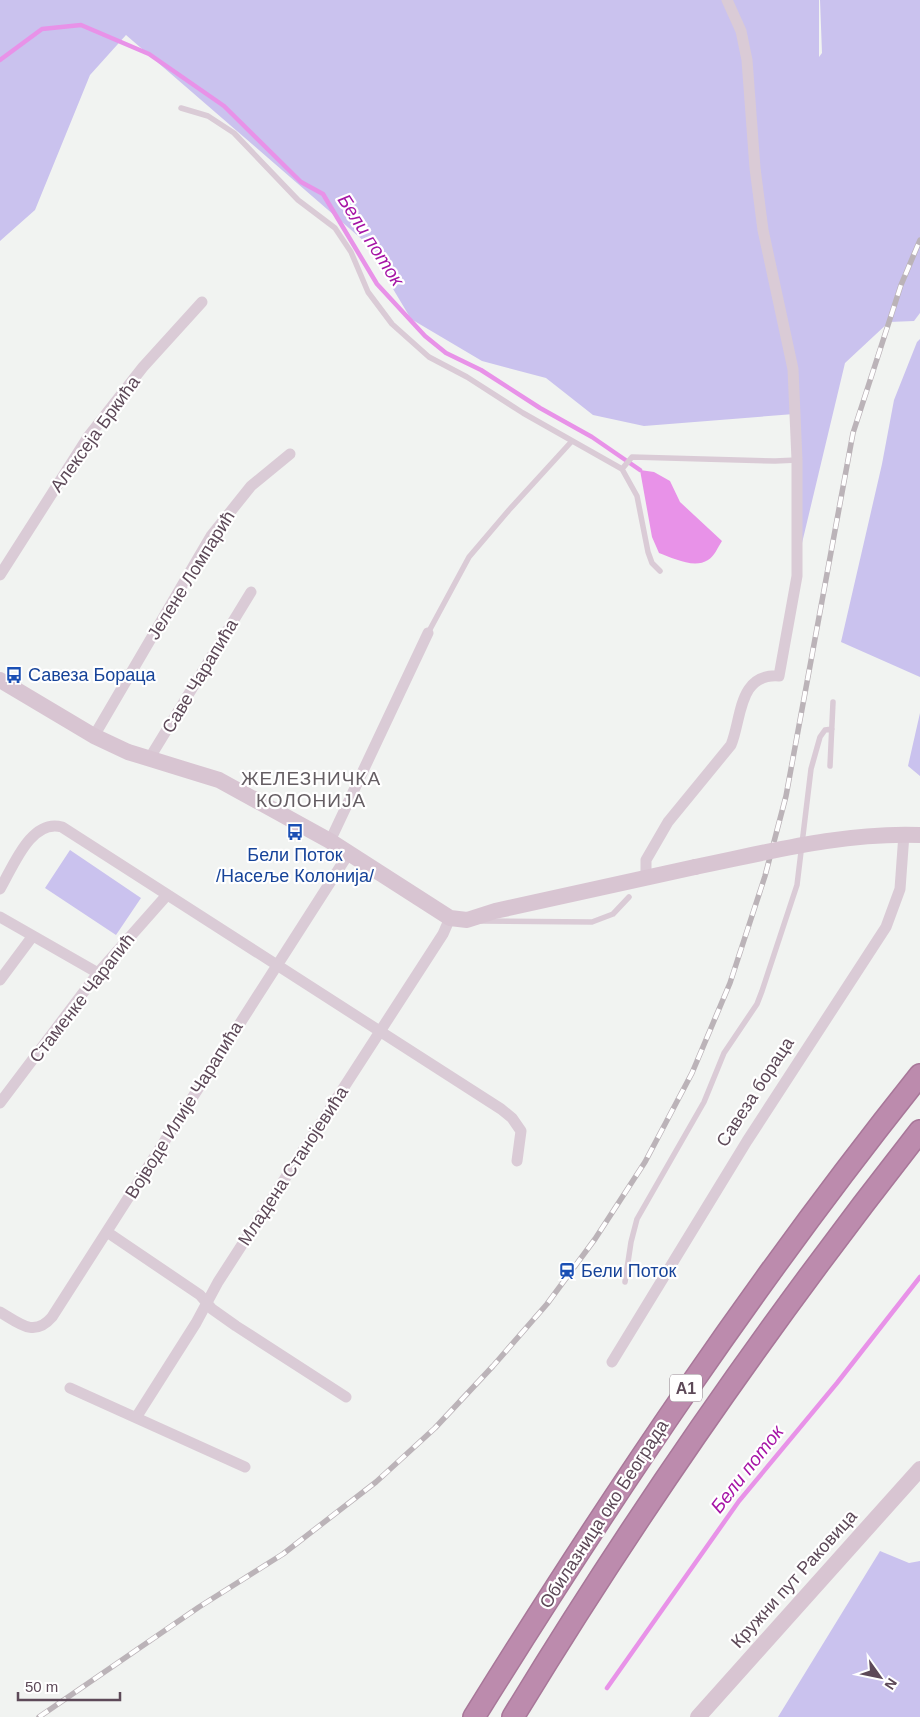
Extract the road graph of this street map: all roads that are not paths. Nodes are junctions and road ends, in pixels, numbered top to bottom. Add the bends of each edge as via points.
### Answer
1 (727, 0) edge
2 (181, 108) dead end
3 (202, 302) dead end
4 (572, 441) junction
5 (290, 454) dead end
6 (797, 460) junction
7 (623, 468) junction
8 (660, 571) dead end
9 (0, 575) edge
10 (251, 592) dead end
11 (428, 633) joint
12 (0, 680) edge
13 (833, 702) dead end
14 (832, 729) junction
15 (94, 736) junction
16 (149, 759) junction
17 (830, 766) dead end
18 (912, 835) edge
19 (330, 841) junction
20 (349, 853) junction
21 (646, 877) junction
22 (0, 889) edge
23 (167, 894) junction
24 (629, 896) dead end
25 (0, 917) edge
26 (450, 918) junction
27 (472, 919) junction
28 (32, 937) junction
29 (276, 966) junction
30 (98, 973) junction
31 (0, 980) edge
32 (380, 1032) junction
33 (920, 1075) edge
34 (0, 1103) edge
35 (920, 1131) edge
36 (517, 1161) dead end
37 (106, 1232) junction
38 (625, 1282) dead end
39 (207, 1302) junction
40 (0, 1312) edge
41 (612, 1362) dead end
42 (70, 1388) dead end
43 (346, 1397) dead end
44 (137, 1416) junction
45 (245, 1467) dead end
46 (920, 1468) edge
47 (474, 1717) edge
48 (513, 1717) edge
49 (698, 1717) edge

1 - 6 street via 742,31 747,60 763,230 793,369
2 - 4 lane via 208,116 234,133 298,200 335,228 351,252 368,292 392,324 429,357
3 - 9 street, Алексеја Бркића via 104,417
4 - 7 lane
4 - 11 lane via 469,557
5 - 15 street, Јелене Ломпарић via 251,486 211,536
6 - 7 lane via 632,457
6 - 21 street via 797,576 780,676 765,676 751,686 741,705 731,745 668,822 646,860
7 - 8 lane via 637,496 648,552
10 - 16 street, Саве Чарапића
11 - 19 street
12 - 15 street
13 - 14 lane
14 - 17 lane
14 - 38 lane via 825,730 820,737 811,769 797,885 762,991 757,1004 724,1053 704,1102 638,1219
15 - 16 street
16 - 19 street via 219,780
18 - 21 street, Савеза бораца, bridge via 830,840
18 - 41 street, Савеза бораца via 891,916 747,1141
19 - 20 street
20 - 26 street
20 - 29 street, Војводе Илије Чарапића
21 - 27 street, Савеза бораца
22 - 23 street via 31,836 40,829 57,826
23 - 29 street
23 - 30 street, Стаменке Чарапић
24 - 27 lane, Савеза бораца via 613,914 592,922 485,922
25 - 28 street
26 - 27 street, Савеза бораца
26 - 32 street, Младена Станојевића
28 - 30 street
28 - 31 street
29 - 32 street
29 - 37 street, Војводе Илије Чарапића
30 - 34 street, Стаменке Чарапић
32 - 36 street via 512,1118 521,1131
32 - 39 street, Младена Станојевића
33 - 47 highway, Обилазница око Београда / A1 via 795,1238 686,1390
35 - 48 highway, Обилазница око Београда / A1 via 813,1270 706,1420 618,1549
37 - 39 street
37 - 40 street, Војводе Илије Чарапића via 61,1305 44,1325 29,1328
39 - 43 street via 236,1326
39 - 44 street, Младена Станојевића
42 - 44 street
44 - 45 street
46 - 49 street, Кружни пут Раковица

